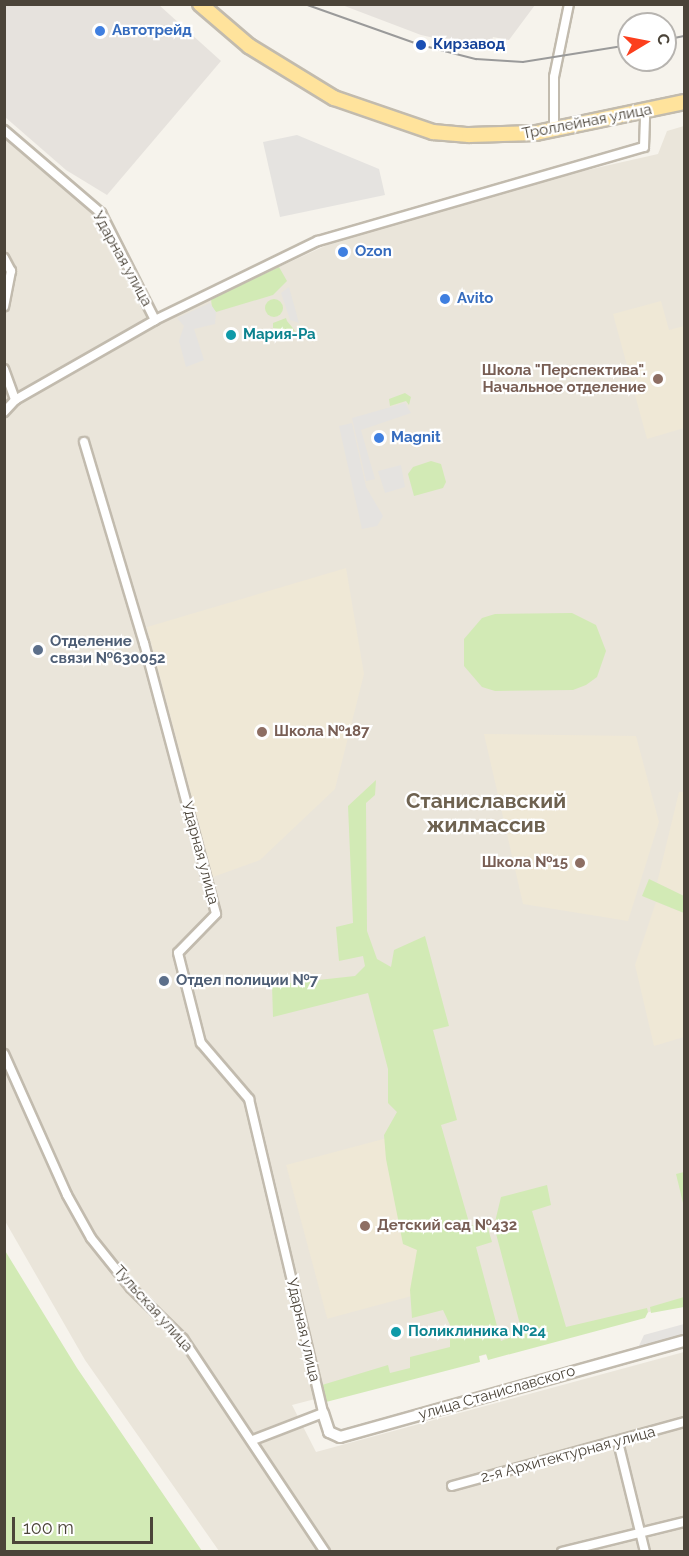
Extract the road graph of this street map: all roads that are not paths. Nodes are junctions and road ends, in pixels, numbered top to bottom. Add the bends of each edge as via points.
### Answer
1 (200, 4) edge
2 (569, 4) edge
3 (684, 102) edge
4 (645, 112) junction
5 (4, 130) edge
6 (554, 130) junction
7 (4, 258) edge
8 (4, 306) edge
9 (155, 320) junction
10 (4, 369) edge
11 (15, 400) junction
12 (4, 412) edge
13 (84, 442) dead end
14 (4, 1054) edge
15 (684, 1341) edge
16 (323, 1413) junction
17 (684, 1422) edge
18 (253, 1440) junction
19 (618, 1442) junction
20 (452, 1486) dead end
21 (684, 1522) edge
22 (640, 1533) junction
23 (325, 1551) edge
24 (562, 1551) edge
25 (645, 1551) edge

1 - 6 main road, Троллейная улица via 287,72 378,116 433,132 469,135
2 - 6 street via 554,77
3 - 4 main road, Троллейная улица
4 - 6 main road, Троллейная улица
4 - 9 street via 644,147 318,241
5 - 9 street, Ударная улица via 101,213
7 - 8 street via 11,271
9 - 11 street
10 - 11 street
11 - 12 street
13 - 16 street, Ударная улица via 144,643 216,914 178,953 201,1042 249,1099
14 - 18 street, Тульская улица via 67,1195 91,1238 131,1288 183,1339
15 - 16 street, улица Станиславского via 340,1437 329,1432
16 - 18 street
17 - 19 street, 2-я Архитектурная улица
18 - 23 street, Тульская улица
19 - 20 street, 2-я Архитектурная улица
19 - 22 street
21 - 22 street
22 - 24 street
22 - 25 street

